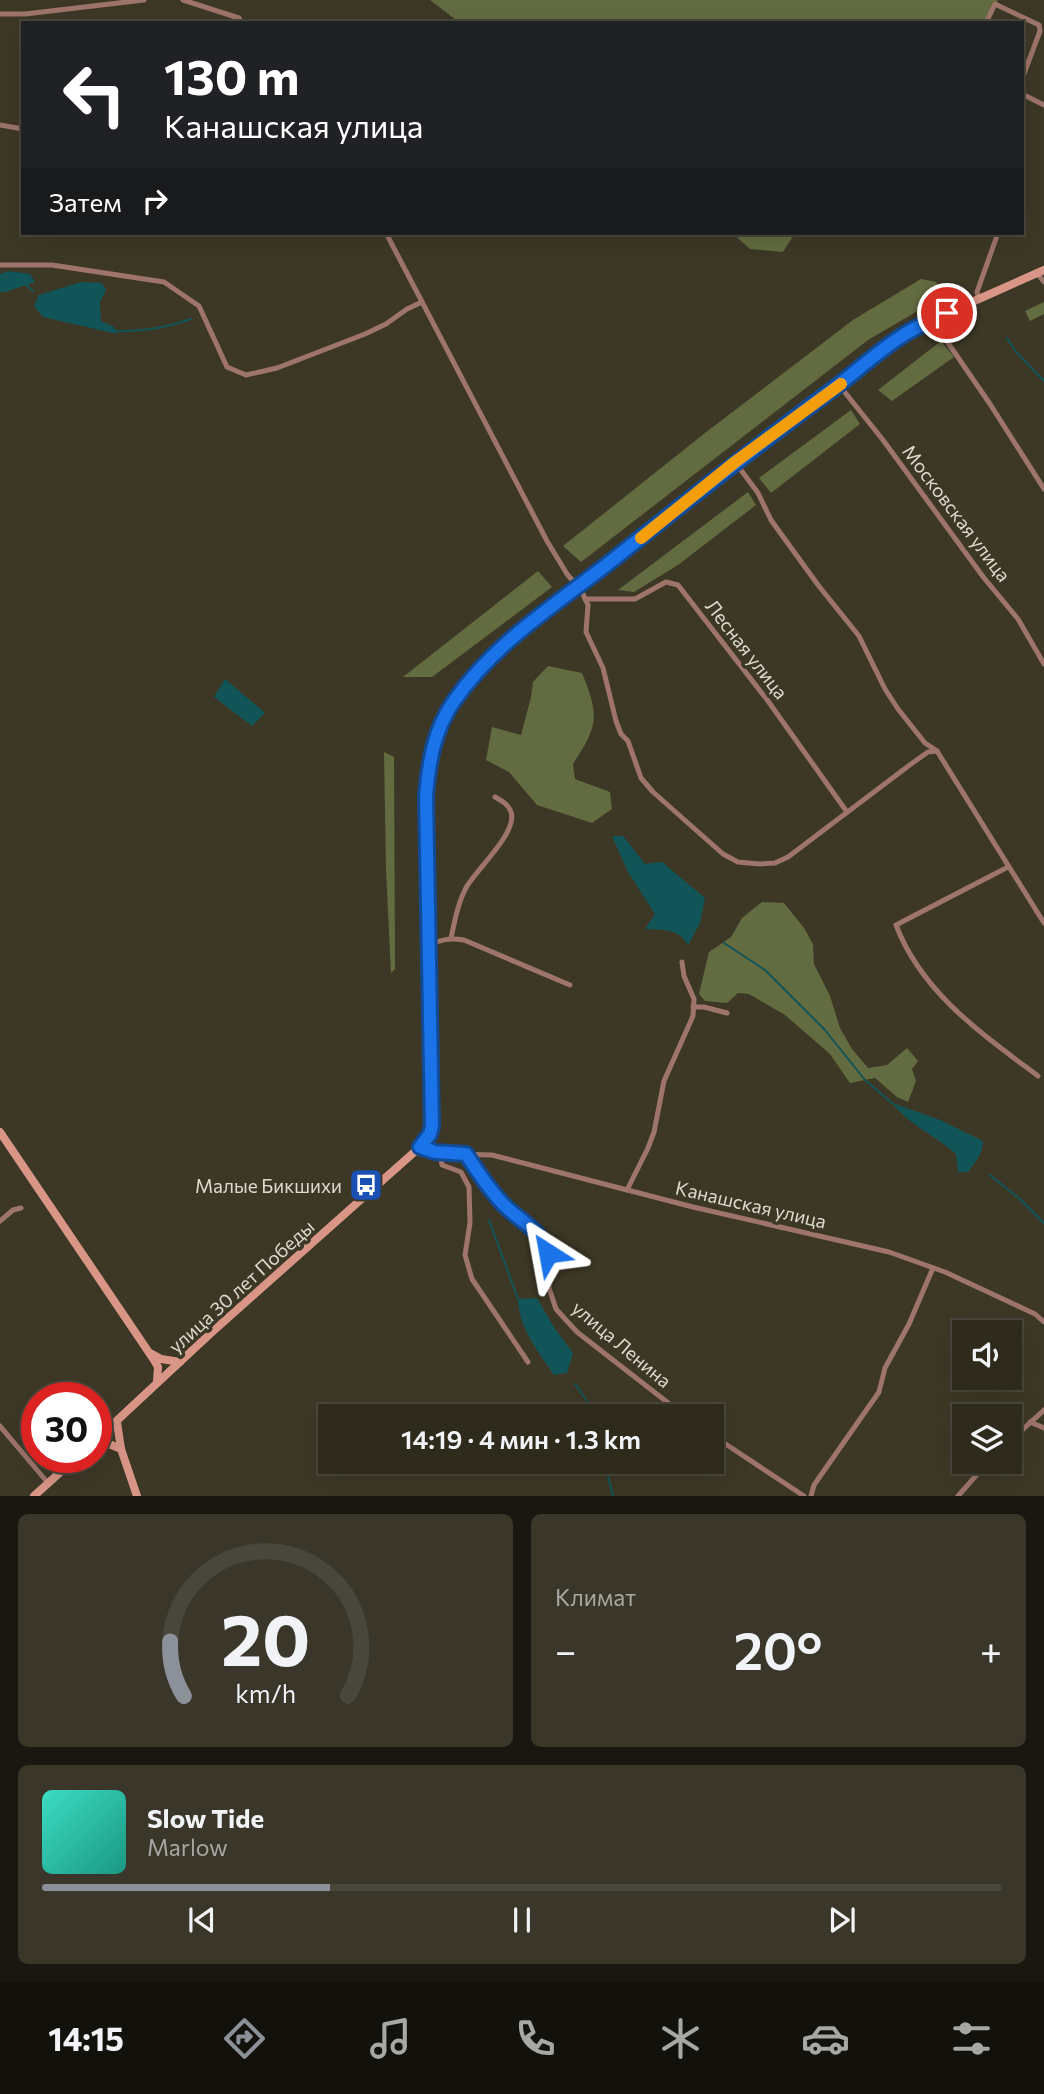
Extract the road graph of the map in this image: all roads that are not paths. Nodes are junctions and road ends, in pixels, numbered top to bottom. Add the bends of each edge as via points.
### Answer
1 (144, 0) edge
2 (183, 0) edge
3 (0, 14) edge
4 (241, 21) edge
5 (987, 21) edge
6 (1024, 74) edge
7 (1024, 95) edge
8 (1044, 105) edge
9 (0, 125) edge
10 (21, 129) edge
11 (387, 235) edge
12 (997, 235) edge
13 (0, 265) edge
14 (1041, 272) edge
15 (1044, 282) edge
16 (979, 299) junction
17 (422, 302) junction
18 (933, 320) junction
19 (839, 385) junction
20 (735, 462) junction
21 (1044, 489) edge
22 (578, 587) junction
23 (585, 599) junction
24 (1044, 664) edge
25 (937, 751) junction
26 (495, 797) dead end
27 (847, 812) junction
28 (1008, 867) junction
29 (1044, 923) edge
30 (451, 938) junction
31 (429, 946) junction
32 (682, 962) dead end
33 (570, 985) dead end
34 (693, 1007) junction
35 (727, 1013) dead end
36 (1038, 1076) dead end
37 (0, 1132) edge
38 (420, 1147) junction
39 (440, 1152) junction
40 (466, 1154) junction
41 (627, 1190) junction
42 (21, 1208) dead end
43 (0, 1221) edge
44 (933, 1268) junction
45 (1044, 1322) edge
46 (149, 1352) junction
47 (180, 1362) junction
48 (528, 1362) dead end
49 (155, 1384) junction
50 (670, 1404) edge
51 (1044, 1409) edge
52 (117, 1422) junction
53 (1030, 1422) junction
54 (0, 1426) edge
55 (112, 1427) edge
56 (1044, 1428) edge
57 (1022, 1430) edge
58 (724, 1443) edge
59 (112, 1445) edge
60 (121, 1449) junction
61 (59, 1473) edge
62 (977, 1474) edge
63 (48, 1483) junction
64 (34, 1496) edge
65 (137, 1496) edge
66 (804, 1496) edge
67 (811, 1496) edge
68 (958, 1496) edge

1 - 3 street
2 - 4 street
5 - 6 street via 995,5 1039,25
7 - 8 street
9 - 10 street
11 - 17 street
12 - 16 street via 977,292
13 - 17 street via 52,265 164,282 199,306 227,367 246,375 365,334
14 - 15 street
14 - 16 street
16 - 18 street
17 - 22 street via 547,541
18 - 19 street via 906,334
18 - 21 street
19 - 20 street
19 - 24 street, Московская улица via 1017,620
20 - 22 street
20 - 25 street via 771,520 859,636 898,709
22 - 23 street
22 - 31 street via 506,642 474,674 437,730 426,796
23 - 27 street, Лесная улица via 635,598 666,582 678,585
23 - 27 street via 586,632 641,778 723,854 738,862 775,863
25 - 27 street via 919,758
25 - 28 street
26 - 30 street via 506,804 512,821 465,890
28 - 29 street
28 - 36 street via 896,925 928,982 970,1026
30 - 31 street
30 - 33 street
31 - 38 street via 432,1126
32 - 34 street
34 - 35 street
34 - 41 street via 664,1082 654,1132
37 - 46 street
38 - 39 street, Канашская улица
38 - 47 street, улица 30 лет Победы
39 - 40 street, Канашская улица
39 - 48 street via 442,1165 461,1172 469,1187 465,1255 472,1279
40 - 41 street, Канашская улица via 492,1155
40 - 50 street, улица Ленина via 482,1180 545,1244 548,1288 556,1309 577,1332
41 - 44 street, Канашская улица via 889,1252
42 - 43 street
44 - 45 street, Канашская улица
44 - 67 street via 879,1392 814,1485
46 - 47 street via 161,1360
46 - 49 street via 158,1367
47 - 49 street, улица 30 лет Победы
49 - 52 street, улица 30 лет Победы
51 - 53 street
52 - 55 street, улица 30 лет Победы
52 - 60 street
53 - 56 street
53 - 57 street
54 - 63 street
58 - 66 street
59 - 60 street
60 - 65 street
61 - 63 street
62 - 68 street
63 - 64 street

